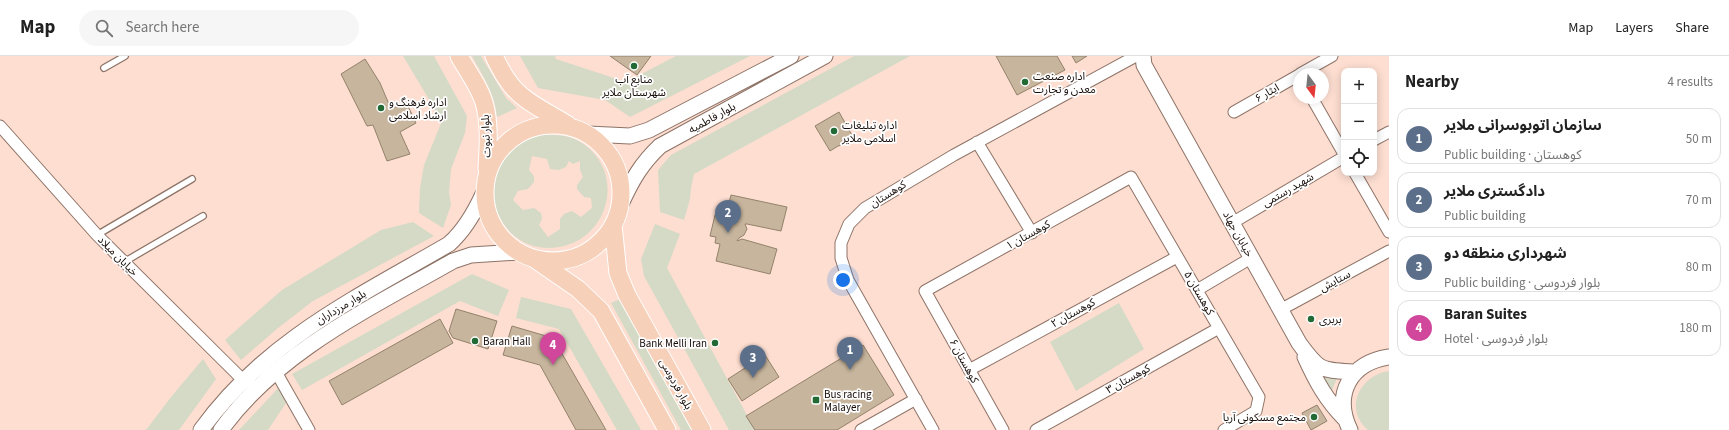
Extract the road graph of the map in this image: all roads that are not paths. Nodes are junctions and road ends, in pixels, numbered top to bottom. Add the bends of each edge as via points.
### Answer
1 (125, 56) edge
2 (459, 56) edge
3 (494, 56) edge
4 (791, 56) edge
5 (825, 56) edge
6 (1332, 56) edge
7 (1138, 58) edge
8 (104, 68) dead end
9 (1311, 68) edge
10 (1293, 78) edge
11 (1315, 104) edge
12 (1234, 112) dead end
13 (0, 126) edge
14 (572, 127) junction
15 (1389, 132) edge
16 (588, 134) junction
17 (1377, 138) edge
18 (977, 142) junction
19 (1341, 149) edge
20 (1341, 159) edge
21 (487, 175) junction
22 (1357, 176) edge
23 (1131, 177) joint
24 (192, 179) dead end
25 (484, 192) junction
26 (621, 204) junction
27 (203, 216) dead end
28 (1232, 223) junction
29 (614, 225) junction
30 (1389, 232) edge
31 (1032, 233) junction
32 (96, 235) junction
33 (1389, 251) edge
34 (518, 252) junction
35 (1177, 257) junction
36 (1251, 258) junction
37 (534, 259) junction
38 (124, 262) junction
39 (1197, 290) junction
40 (925, 291) joint
41 (1280, 310) junction
42 (1219, 328) junction
43 (1299, 343) junction
44 (1389, 349) edge
45 (1389, 357) edge
46 (1360, 368) junction
47 (969, 370) junction
48 (276, 372) junction
49 (243, 380) junction
50 (916, 399) junction
51 (1348, 424) edge
52 (201, 430) edge
53 (221, 430) edge
54 (308, 430) edge
55 (667, 430) edge
56 (702, 430) edge
57 (861, 430) edge
58 (933, 430) edge
59 (1003, 430) edge
60 (1036, 430) edge
61 (1224, 430) edge

1 - 8 lane
2 - 21 main road, بلوار نبوت via 485,106 488,137
3 - 14 main road via 516,90 527,100
4 - 16 main road, بلوار فاطمیه via 649,130 630,136
5 - 26 main road, بلوار فاطمیه via 660,146 636,173
6 - 9 street, ایثار ۶
7 - 18 street, کوهستان
7 - 28 main road, خیابان جهاد
10 - 12 street, ایثار ۶
11 - 19 street
13 - 32 street, خیابان میلاد
14 - 16 main road
14 - 21 main road via 556,124 541,126 520,134 501,148
15 - 17 street
16 - 26 main road via 601,144 614,162 622,188
18 - 31 street
18 - 50 street, کوهستان via 864,208 849,224 841,243 841,258 848,280
20 - 28 street, شهید رستمی
21 - 25 main road
22 - 30 street
23 - 31 street, کوهستان ۱
23 - 35 street, کوهستان ۵
24 - 32 lane
25 - 34 main road via 486,210 493,227 504,241
25 - 49 main road, بلوار مرزداران via 461,233 449,244 303,331
26 - 29 main road
27 - 38 lane
28 - 36 main road, خیابان جهاد
29 - 37 main road via 588,252 571,259
29 - 56 main road, بلوار فردوسی via 618,272 627,295
31 - 40 street, کوهستان ۱
32 - 38 street, خیابان میلاد
33 - 41 street, ستایش
34 - 37 main road
34 - 48 main road, بلوار مرزداران via 471,255 452,261 333,330
35 - 39 street, کوهستان ۵
35 - 47 street, کوهستان ۲
36 - 39 street
36 - 41 main road, خیابان جهاد
37 - 55 main road via 578,289 601,311
38 - 49 street, خیابان میلاد
39 - 42 street, کوهستان ۵
40 - 47 street, کوهستان ۶
41 - 43 main road, خیابان جهاد
42 - 60 street, کوهستان ۳
42 - 61 street, کوهستان ۵ via 1259,397 1256,411
43 - 46 main road, خیابان جهاد via 1313,364 1326,370
43 - 51 main road via 1317,384
44 - 46 main road
45 - 46 main road via 1377,359
46 - 51 main road via 1348,382 1344,394 1343,406
47 - 59 street, کوهستان ۶
48 - 53 main road, بلوار مرزداران via 254,391
48 - 54 street
49 - 52 main road, بلوار مرزداران via 214,411
50 - 57 street
50 - 58 street, کوهستان

